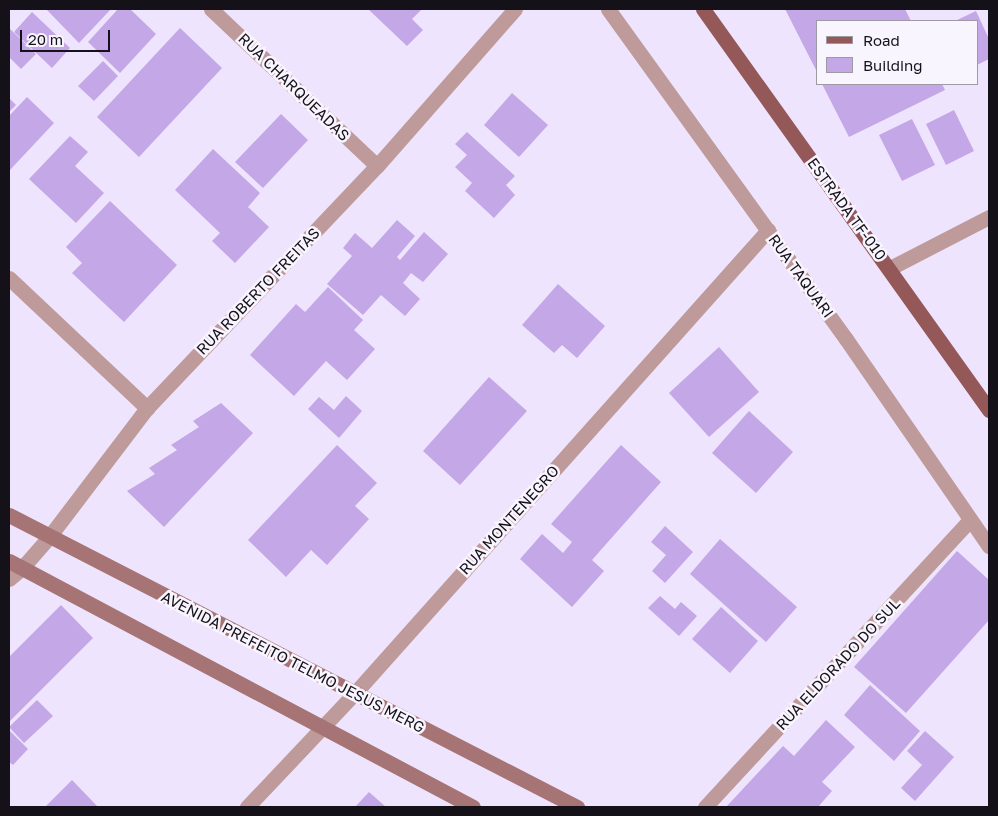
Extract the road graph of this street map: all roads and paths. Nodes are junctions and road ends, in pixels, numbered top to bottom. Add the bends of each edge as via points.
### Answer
1 (212, 9) edge
2 (515, 9) edge
3 (608, 9) edge
4 (703, 9) edge
5 (377, 166) junction
6 (989, 217) edge
7 (768, 230) junction
8 (890, 268) junction
9 (9, 278) edge
10 (147, 408) junction
11 (989, 410) edge
12 (9, 515) edge
13 (970, 520) junction
14 (49, 537) junction
15 (989, 546) edge
16 (9, 561) edge
17 (22, 568) junction
18 (9, 579) edge
19 (354, 694) junction
20 (321, 728) junction
21 (247, 807) edge
22 (473, 807) edge
23 (577, 807) edge
24 (705, 807) edge

1 - 5 street, RUA CHARQUEADAS
2 - 5 street, RUA ROBERTO FREITAS
3 - 7 street, RUA TAQUARI
4 - 8 main road, ESTRADA TF-010
5 - 10 street, RUA ROBERTO FREITAS
6 - 8 street
7 - 13 street, RUA TAQUARI
7 - 19 street, RUA MONTENEGRO
8 - 11 main road, ESTRADA TF-010
9 - 10 street
10 - 14 street, RUA ROBERTO FREITAS
12 - 14 main road, AVENIDA PREFEITO TELMO JESUS MERG
13 - 15 street, RUA TAQUARI
13 - 24 street, RUA ELDORADO DO SUL
14 - 17 street, RUA ROBERTO FREITAS
14 - 19 main road, AVENIDA PREFEITO TELMO JESUS MERG
16 - 17 main road
17 - 18 street, RUA ROBERTO FREITAS
17 - 20 main road
19 - 20 street, RUA MONTENEGRO
19 - 23 main road, AVENIDA PREFEITO TELMO JESUS MERG
20 - 21 street, RUA MONTENEGRO
20 - 22 main road

